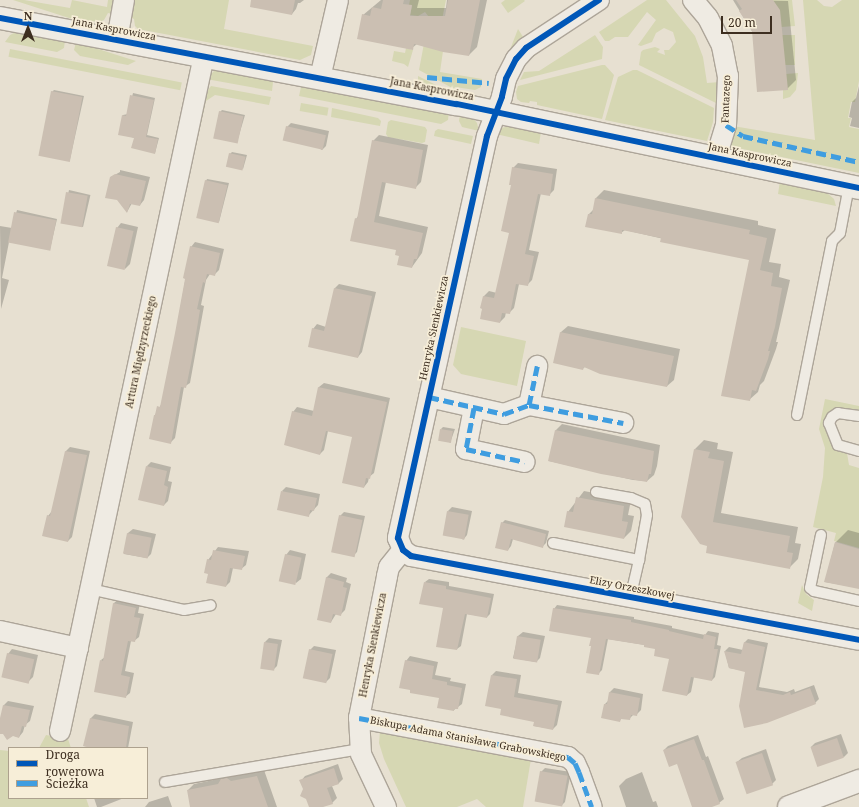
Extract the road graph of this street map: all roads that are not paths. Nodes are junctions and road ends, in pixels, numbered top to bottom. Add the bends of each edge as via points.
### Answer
1 (124, 0) edge
2 (338, 0) edge
3 (599, 0) edge
4 (693, 0) edge
5 (0, 20) edge
6 (117, 40) junction
7 (204, 56) junction
8 (320, 78) junction
9 (496, 112) junction
10 (716, 158) junction
11 (854, 187) edge
12 (537, 366) dead end
13 (429, 398) junction
14 (529, 405) junction
15 (474, 408) junction
16 (796, 415) dead end
17 (859, 416) edge
18 (623, 423) dead end
19 (859, 451) edge
20 (525, 462) dead end
21 (596, 492) dead end
22 (820, 535) dead end
23 (553, 543) dead end
24 (404, 550) junction
25 (639, 560) junction
26 (90, 589) junction
27 (630, 598) junction
28 (859, 601) edge
29 (211, 605) dead end
30 (0, 631) edge
31 (859, 640) edge
32 (78, 648) junction
33 (359, 718) junction
34 (60, 732) dead end
35 (361, 749) junction
36 (859, 781) edge
37 (165, 782) dead end
38 (386, 807) edge
39 (592, 807) edge
40 (789, 807) edge

1 - 6 street
2 - 8 street
3 - 9 street, Henryka Sienkiewicza via 526,48 516,59 506,79
4 - 10 street, Fantazego via 708,18 722,46 728,76 726,125
5 - 6 street, Jana Kasprowicza
6 - 7 street, Jana Kasprowicza
7 - 8 street, Jana Kasprowicza
7 - 26 street, Artura Międzyrzeckiego
8 - 9 street, Jana Kasprowicza
9 - 10 street, Jana Kasprowicza
9 - 13 street, Henryka Sienkiewicza via 487,136
10 - 11 street, Jana Kasprowicza
11 - 16 lane via 840,233 832,242
12 - 14 street
13 - 15 street
13 - 24 street, Henryka Sienkiewicza via 398,538
14 - 15 street via 504,414
14 - 18 street
15 - 20 street via 466,449
17 - 19 lane via 838,413 829,423 838,445
21 - 25 lane via 635,499 645,504 647,515
22 - 28 lane via 810,589
23 - 25 lane
24 - 27 street, Elizy Orzeszkowej via 412,556
24 - 33 street, Henryka Sienkiewicza via 389,567
25 - 27 lane
26 - 29 lane via 184,610
26 - 32 street, Artura Międzyrzeckiego
27 - 31 street, Elizy Orzeszkowej
30 - 32 street
32 - 34 street, Artura Międzyrzeckiego
33 - 35 street, Henryka Sienkiewicza
33 - 39 street, Biskupa Adama Stanisława Grabowskiego via 568,757 575,762 580,772
35 - 37 lane
35 - 38 street, Henryka Sienkiewicza via 366,766
36 - 40 street

